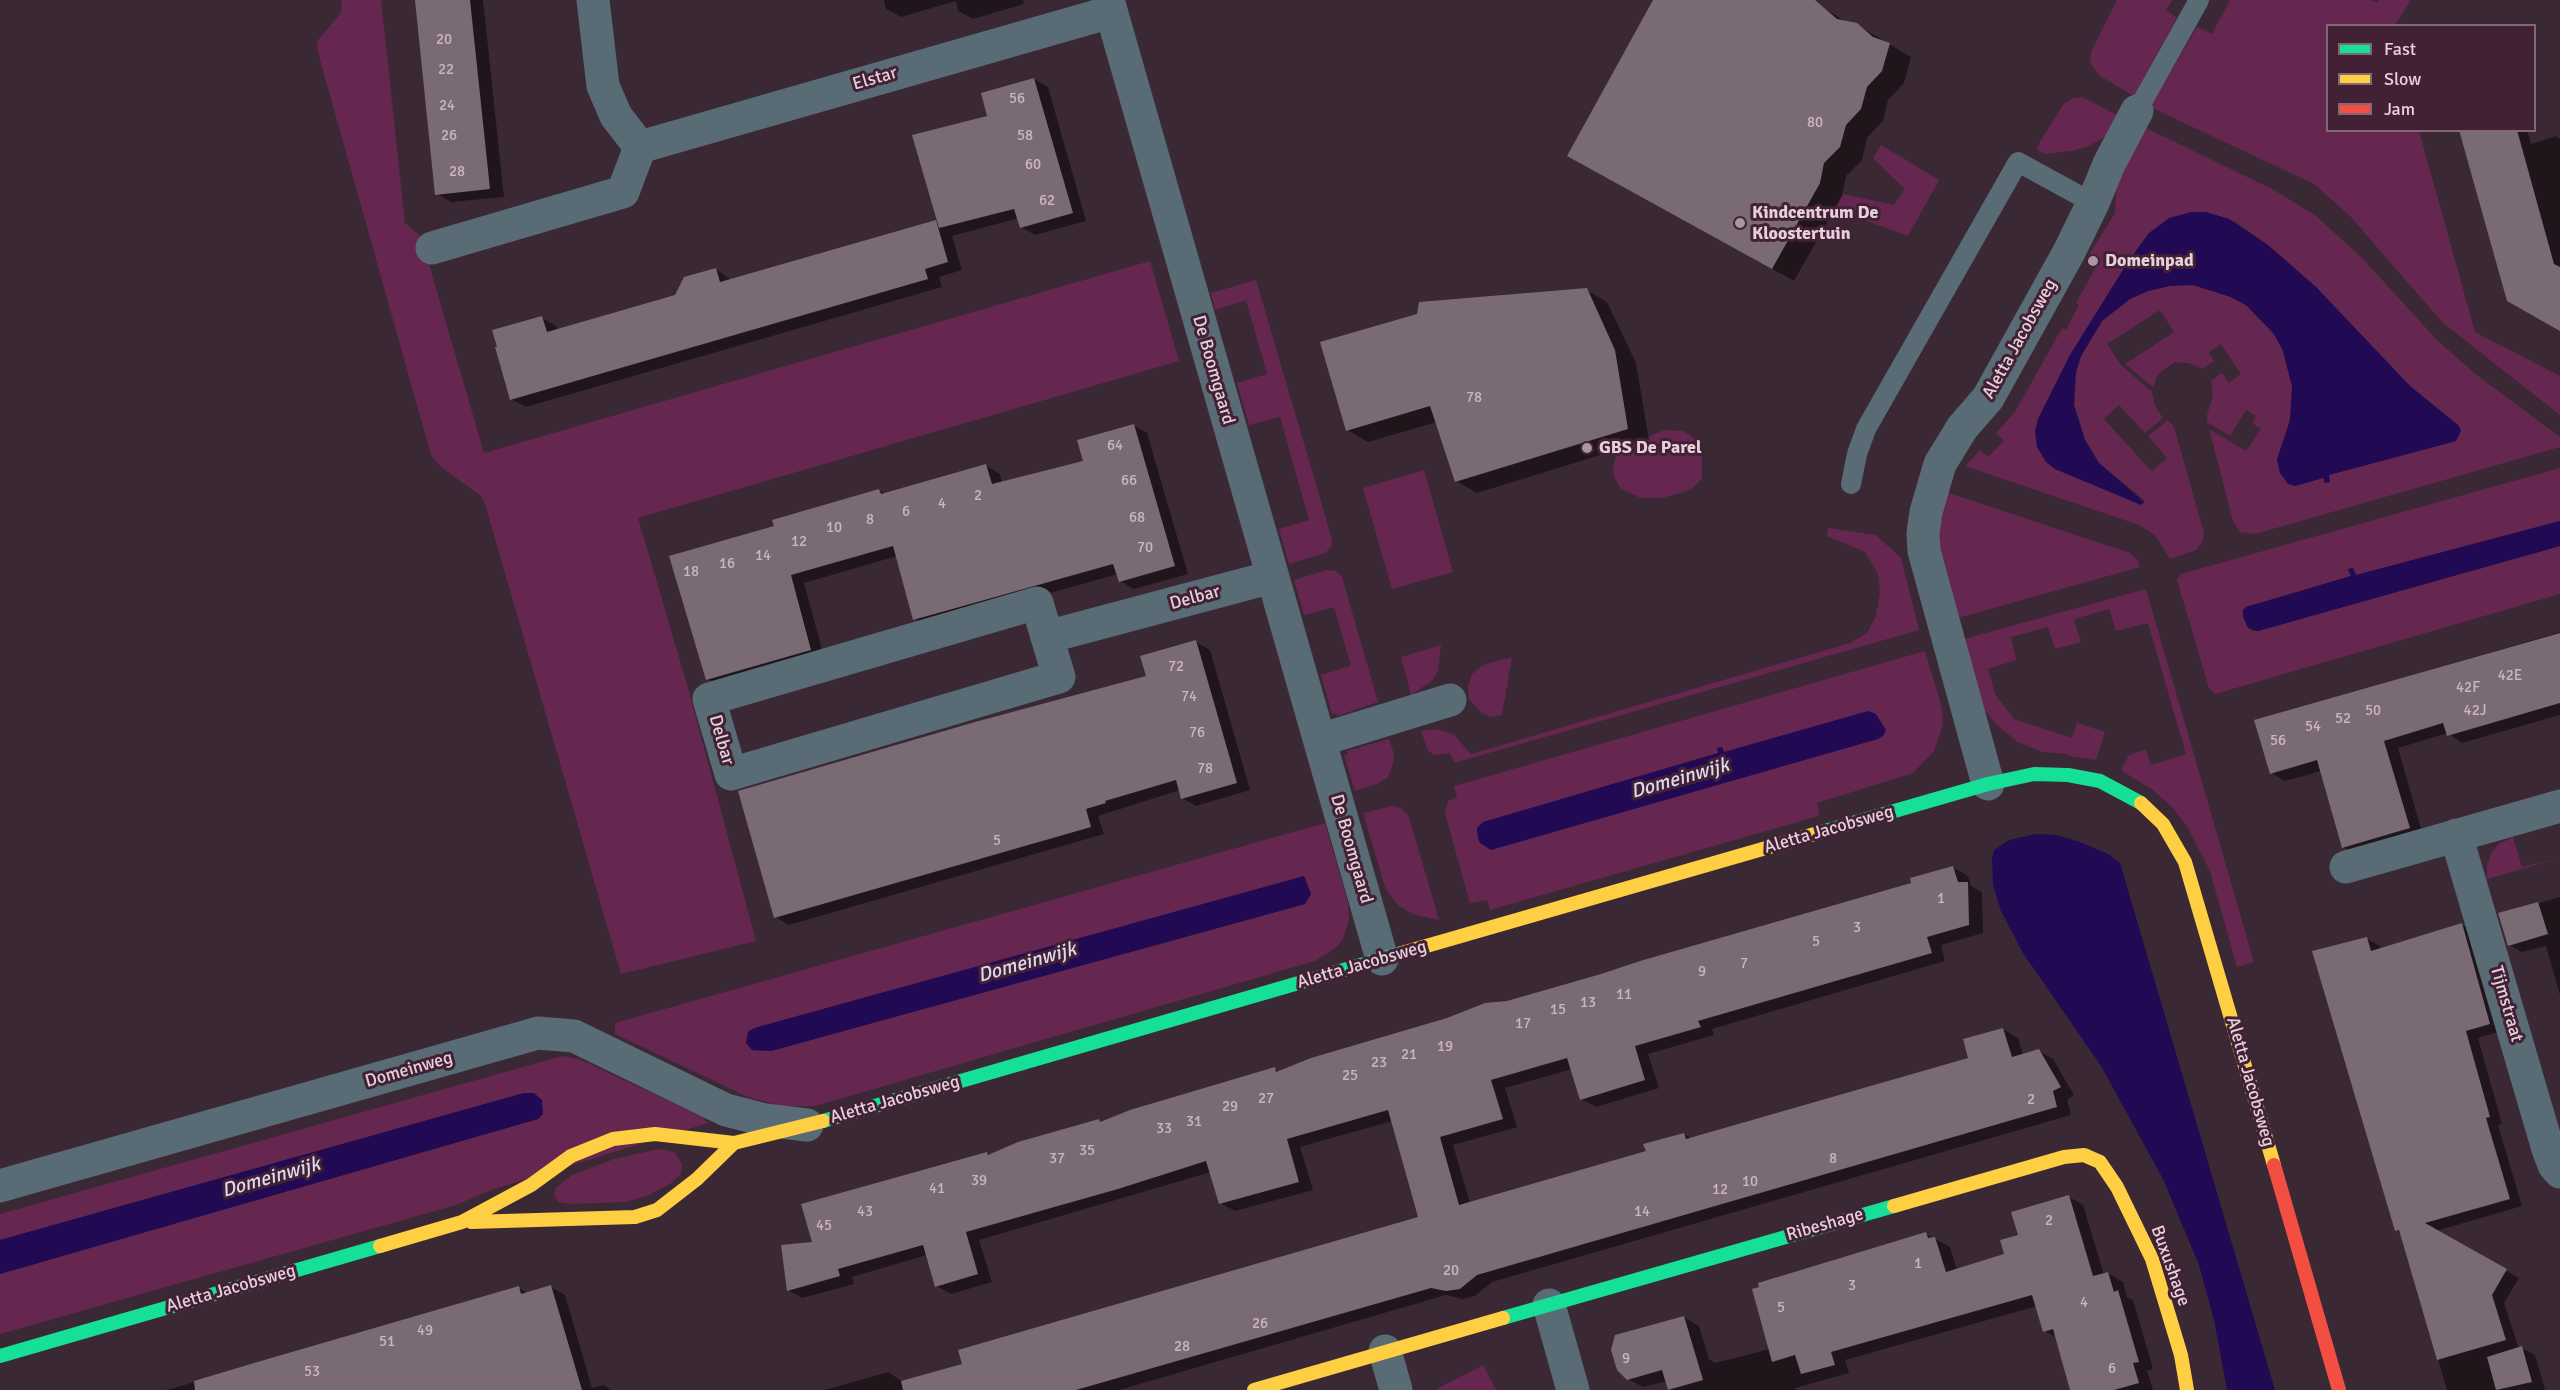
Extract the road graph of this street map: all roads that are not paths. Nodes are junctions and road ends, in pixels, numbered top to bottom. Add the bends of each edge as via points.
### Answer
1 (593, 0) edge
2 (2199, 0) edge
3 (1110, 6) edge
4 (2138, 111) joint
5 (640, 147) junction
6 (2093, 203) junction
7 (432, 248) dead end
8 (1851, 484) dead end
9 (1272, 577) junction
10 (1047, 637) junction
11 (1450, 699) dead end
12 (1320, 740) junction
13 (1988, 783) junction
14 (2560, 806) edge
15 (2456, 835) junction
16 (2346, 867) dead end
17 (1382, 959) junction
18 (809, 1125) junction
19 (734, 1143) junction
20 (2100, 1162) joint
21 (2560, 1172) edge
22 (0, 1186) edge
23 (462, 1222) junction
24 (1549, 1305) junction
25 (1385, 1352) junction
26 (0, 1356) edge
27 (1254, 1390) edge
28 (1396, 1390) edge
29 (1573, 1390) edge
30 (2187, 1390) edge
31 (2339, 1390) edge

1 - 5 street via 603,86 616,116
2 - 4 lane, Aletta Jacobsweg
3 - 5 street, Elstar
3 - 9 street, De Boomgaard
4 - 6 street, Aletta Jacobsweg
5 - 7 street via 622,192
6 - 8 lane via 2018,162 1866,429
6 - 13 street, Aletta Jacobsweg via 1988,398 1962,428 1940,464 1926,512 1924,551
9 - 10 street, Delbar
9 - 12 street, De Boomgaard
10 - 10 street, Delbar via 1037,603 709,699 731,774 1059,678
11 - 12 street
12 - 17 street, De Boomgaard
13 - 17 street, Aletta Jacobsweg
13 - 31 street, Aletta Jacobsweg via 2034,774 2100,781 2137,800 2163,824 2185,862
14 - 15 street
15 - 16 street
15 - 21 street, Tijmstraat via 2548,1149
17 - 18 street, Aletta Jacobsweg
18 - 19 street, Aletta Jacobsweg
18 - 22 street, Domeinweg via 726,1110 574,1036 538,1033
19 - 23 street, Aletta Jacobsweg via 655,1134 613,1139 571,1156 531,1185
19 - 23 street, Aletta Jacobsweg via 657,1210 635,1217
20 - 24 street, Ribeshage via 2084,1155 2064,1157
20 - 30 street, Buxushage via 2122,1196 2152,1259 2181,1355
23 - 26 street, Aletta Jacobsweg
24 - 25 street, Ribeshage
24 - 29 street
25 - 27 street, Ribeshage
25 - 28 street

